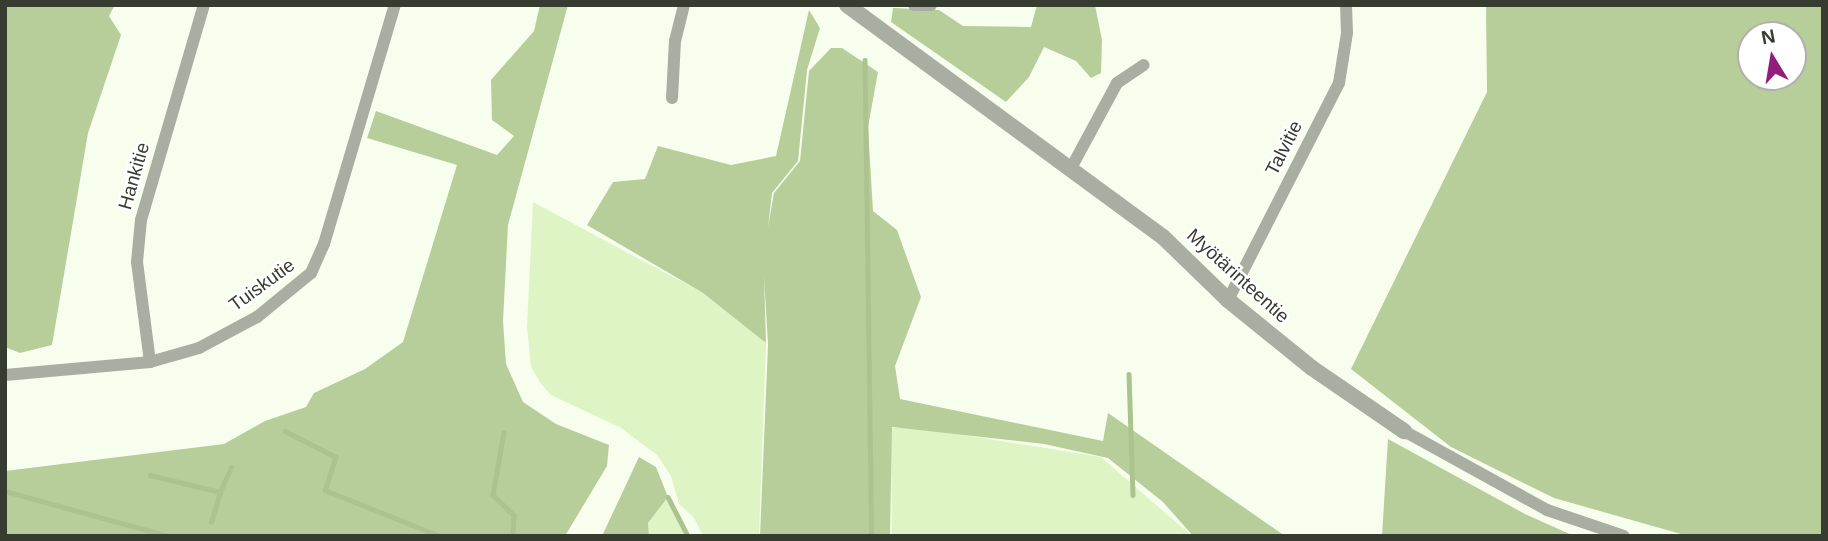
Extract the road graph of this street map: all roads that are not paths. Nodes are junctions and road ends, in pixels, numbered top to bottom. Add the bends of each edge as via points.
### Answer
1 (204, 5) edge
2 (395, 5) edge
3 (684, 5) edge
4 (915, 5) edge
5 (931, 5) edge
6 (1346, 5) edge
7 (855, 8) edge
8 (1144, 65) dead end
9 (672, 98) dead end
10 (1070, 170) junction
11 (1228, 300) junction
12 (150, 362) junction
13 (5, 375) edge
14 (1404, 431) joint
15 (1624, 536) edge

1 - 12 street, Hankitie via 141,220 137,262
2 - 12 street, Tuiskutie via 324,244 311,273 257,317 200,348
3 - 9 street via 675,41
4 - 5 street
6 - 11 street, Talvitie via 1339,83
7 - 10 street, Myötärinteentie
8 - 10 street via 1117,83
10 - 11 street, Myötärinteentie via 1163,237
11 - 14 street, Myötärinteentie via 1312,368
12 - 13 street, Tuiskutie
14 - 15 street, Myötärinteentie via 1547,510

